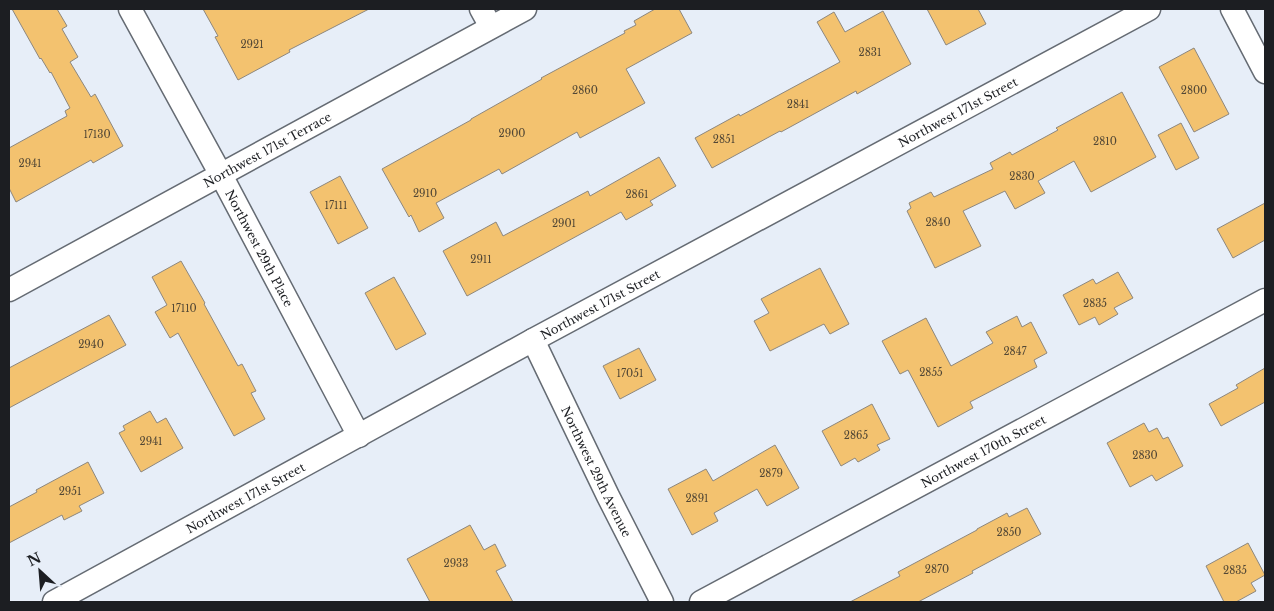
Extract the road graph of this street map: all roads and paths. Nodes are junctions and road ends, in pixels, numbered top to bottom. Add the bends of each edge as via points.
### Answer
1 (130, 9) edge
2 (525, 9) edge
3 (1149, 9) edge
4 (1232, 9) edge
5 (486, 18) edge
6 (1265, 72) edge
7 (221, 175) junction
8 (9, 290) edge
9 (1265, 300) edge
10 (532, 340) junction
11 (359, 436) junction
12 (54, 602) edge
13 (662, 602) edge
14 (701, 602) edge

1 - 7 street, Northwest 29th Place
2 - 5 street, Northwest 171st Terrace
3 - 10 street, Northwest 171st Street
4 - 6 street
5 - 7 street, Northwest 171st Terrace
7 - 8 street, Northwest 171st Terrace
7 - 11 street, Northwest 29th Place
9 - 14 street, Northwest 170th Street
10 - 11 street, Northwest 171st Street
10 - 13 street, Northwest 29th Avenue
11 - 12 street, Northwest 171st Street

